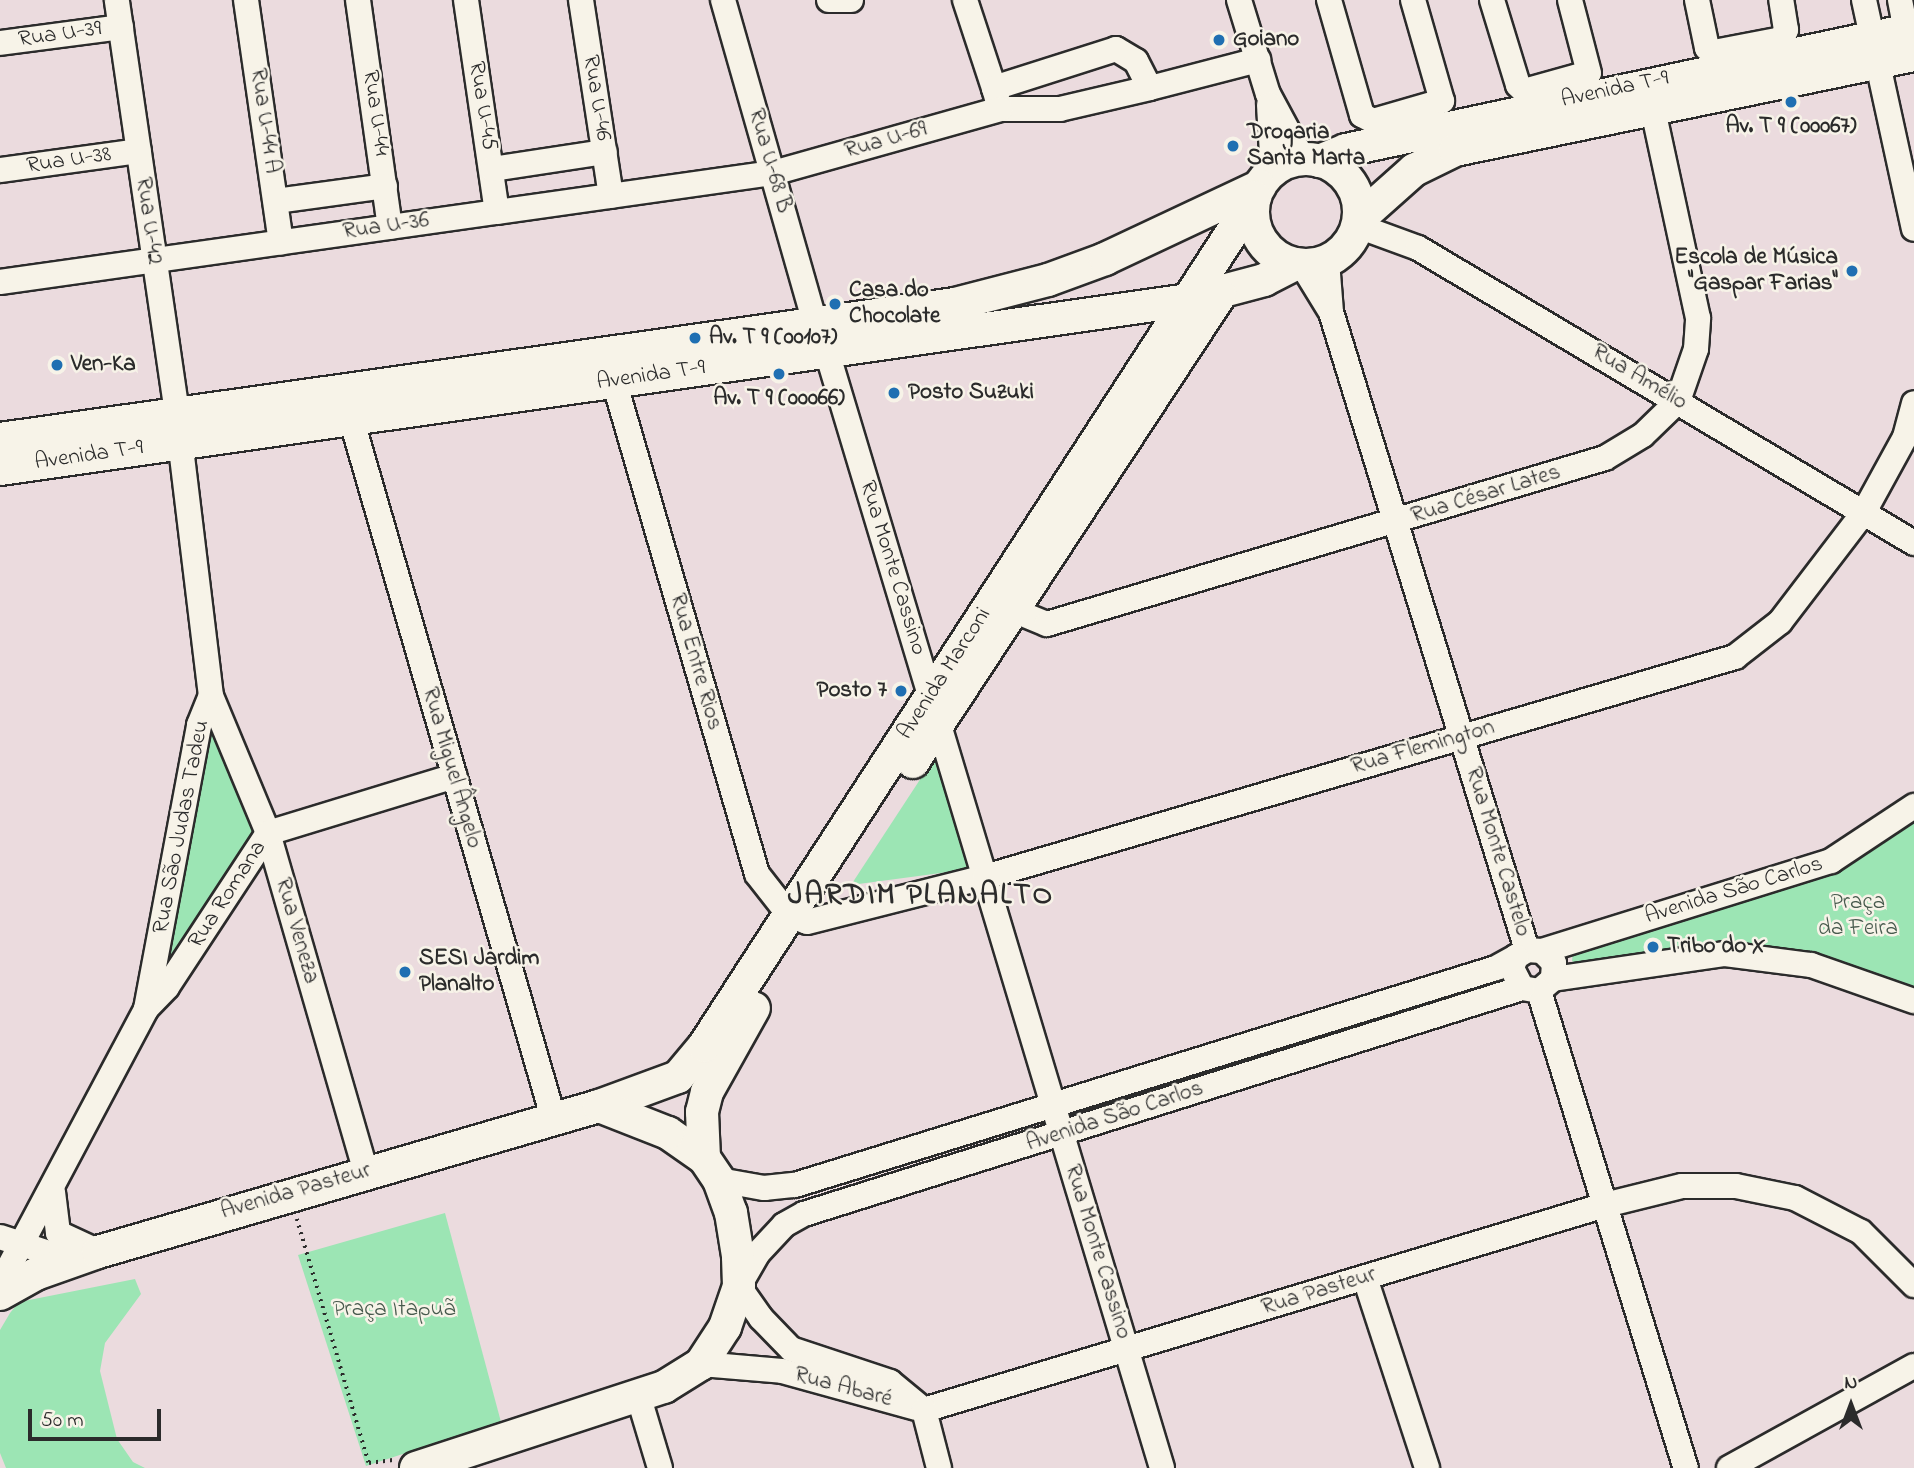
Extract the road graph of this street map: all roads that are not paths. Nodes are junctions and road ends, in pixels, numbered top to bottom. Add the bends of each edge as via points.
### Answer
1 (117, 0) edge
2 (246, 0) edge
3 (358, 0) edge
4 (467, 0) edge
5 (581, 0) edge
6 (723, 0) edge
7 (829, 0) edge
8 (852, 0) edge
9 (965, 0) edge
10 (1239, 0) edge
11 (1329, 0) edge
12 (1413, 0) edge
13 (1492, 0) edge
14 (1570, 0) edge
15 (1697, 0) edge
16 (1781, 0) edge
17 (1864, 0) edge
18 (121, 27) junction
19 (1909, 28) edge
20 (0, 43) edge
21 (1874, 49) junction
22 (1258, 60) junction
23 (1150, 88) junction
24 (1268, 94) junction
25 (997, 98) junction
26 (1653, 110) junction
27 (139, 152) junction
28 (605, 152) junction
29 (1311, 160) junction
30 (1, 165) edge
31 (492, 169) junction
32 (773, 173) junction
33 (1263, 185) junction
34 (385, 186) junction
35 (611, 196) junction
36 (276, 201) junction
37 (497, 212) junction
38 (1358, 223) junction
39 (390, 227) junction
40 (1914, 229) edge
41 (281, 242) junction
42 (154, 260) junction
43 (1308, 263) junction
44 (0, 282) edge
45 (1220, 295) junction
46 (1189, 300) junction
47 (815, 323) junction
48 (827, 352) junction
49 (614, 382) junction
50 (1678, 401) junction
51 (1914, 403) edge
52 (351, 418) junction
53 (179, 428) junction
54 (0, 439) edge
55 (0, 469) edge
56 (1864, 512) junction
57 (1398, 522) junction
58 (1914, 543) edge
59 (1002, 606) junction
60 (211, 696) junction
61 (934, 710) junction
62 (1462, 737) junction
63 (454, 776) junction
64 (1914, 806) edge
65 (268, 833) junction
66 (985, 877) junction
67 (798, 919) junction
68 (1529, 953) junction
69 (1538, 986) junction
70 (1914, 1001) edge
71 (146, 1009) junction
72 (714, 1052) junction
73 (1053, 1105) junction
74 (599, 1106) junction
75 (553, 1117) junction
76 (1062, 1134) junction
77 (712, 1169) junction
78 (366, 1172) junction
79 (795, 1185) junction
80 (53, 1192) junction
81 (1605, 1205) junction
82 (804, 1213) junction
83 (9, 1242) edge
84 (91, 1254) junction
85 (1365, 1278) junction
86 (0, 1284) edge
87 (1914, 1285) edge
88 (739, 1286) junction
89 (0, 1294) edge
90 (1127, 1352) junction
91 (786, 1360) junction
92 (701, 1364) junction
93 (1914, 1366) edge
94 (639, 1398) junction
95 (924, 1410) junction
96 (408, 1463) edge
97 (448, 1463) edge
98 (660, 1468) edge
99 (939, 1468) edge
100 (1162, 1468) edge
101 (1427, 1468) edge
102 (1686, 1468) edge
103 (1729, 1468) edge

1 - 18 street, Rua U-42
2 - 36 street, Rua U-44 A
3 - 34 street, Rua U-44
4 - 31 street, Rua U-45
5 - 28 street, Rua U-46
6 - 32 street, Rua U-68 B
7 - 8 street
9 - 25 street
10 - 22 street
11 - 12 street via 1362,115 1373,121 1442,101
13 - 14 street via 1518,85 1524,91 1589,73
15 - 16 street via 1707,48 1714,52 1782,38 1786,30
17 - 21 street
18 - 20 street, Rua U-39
18 - 27 street, Rua U-42
19 - 21 main road, Avenida T-9
21 - 26 main road, Avenida T-9
21 - 29 main road, Avenida T-9
21 - 40 street
22 - 23 street, Rua U-69
22 - 24 street
23 - 25 street, Rua U-69 via 1060,109
23 - 25 street, Rua U-69 via 1136,61 1116,49
24 - 29 street
24 - 33 street
25 - 32 street, Rua U-69
26 - 38 main road, Avenida T-9 via 1455,150 1405,176
26 - 50 street, Rua César Lates via 1698,318 1696,349
27 - 30 street, Rua U-38
27 - 42 street, Rua U-42
28 - 31 street
28 - 35 street, Rua U-46
29 - 33 main road
29 - 38 main road via 1350,182
31 - 37 street, Rua U-45
32 - 35 street, Rua U-36
32 - 47 street, Rua U-68 B
33 - 43 main road via 1255,226 1261,239 1270,251
33 - 46 main road, Avenida Marconi
33 - 47 main road, Avenida T-9 via 1048,280 955,304
34 - 36 street, Rua U-36
34 - 39 street, Rua U-44
35 - 37 street, Rua U-36
36 - 41 street, Rua U-44 A
37 - 39 street, Rua U-36
38 - 43 main road via 1346,247
38 - 50 street, Rua Amélio via 1418,248
39 - 41 street, Rua U-36
41 - 42 street, Rua U-36
42 - 44 street, Rua U-36
42 - 53 street, Rua U-42
43 - 45 main road, Avenida T-9
43 - 57 street, Rua Monte Castelo via 1331,312
45 - 46 main road, Avenida T-9
45 - 59 main road, Avenida Marconi
46 - 48 main road, Avenida T-9
46 - 59 main road, Avenida Marconi
47 - 53 main road, Avenida T-9
48 - 49 main road, Avenida T-9
48 - 61 street, Rua Monte Cassino
49 - 52 main road, Avenida T-9
49 - 67 street, Rua Entre Rios via 757,874
50 - 56 street, Rua Amélio
50 - 57 street, Rua César Lates via 1643,435 1605,458
51 - 56 street, Rua Flemington via 1905,437
52 - 53 main road, Avenida T-9
52 - 63 street, Rua Miguel Ângelo
53 - 54 main road, Avenida T-9
53 - 55 main road, Avenida T-9
53 - 60 street, Rua São Judas Tadeu
56 - 58 street, Rua Amélio
56 - 62 street, Rua Flemington via 1780,622 1735,657
57 - 59 street, Rua César Lates via 1047,624
57 - 62 street, Rua Monte Castelo
59 - 61 main road, Avenida Marconi
60 - 65 street, Rua Veneza
60 - 71 street, Rua São Judas Tadeu via 199,726
61 - 66 street, Rua Monte Cassino
61 - 67 main road, Avenida Marconi
62 - 66 street, Rua Flemington
62 - 68 street, Rua Monte Castelo
63 - 65 street, Rua Romana
63 - 75 street, Rua Miguel Ângelo
64 - 68 street, Avenida São Carlos via 1831,861
65 - 71 street, Rua Romana via 167,986
65 - 78 street, Rua Veneza
66 - 67 street, Rua Flemington
66 - 73 street, Rua Monte Cassino
67 - 72 main road, Avenida Marconi
68 - 69 street via 1553,963
68 - 69 street via 1514,979
68 - 73 street, Avenida São Carlos via 1496,968
69 - 70 street, Avenida São Carlos via 1725,954 1811,964
69 - 76 street, Avenida São Carlos
69 - 81 street
71 - 80 street, Rua São Judas Tadeu
72 - 74 main road, Avenida Marconi via 662,1086
72 - 77 main road, Avenida Marconi via 702,1112
73 - 76 street, Rua Monte Cassino
73 - 79 street, Avenida São Carlos
74 - 75 main road, Avenida Pasteur
74 - 77 main road via 668,1133
75 - 78 main road, Avenida Pasteur
76 - 82 street, Avenida São Carlos
76 - 90 street, Rua Monte Cassino
77 - 79 street, Avenida São Carlos via 741,1186
77 - 88 main road, Avenida Marconi via 735,1233
78 - 84 main road, Avenida Pasteur
79 - 82 street
80 - 83 street, Rua São Judas Tadeu
80 - 84 street via 58,1233
81 - 85 street, Rua Pasteur
81 - 87 street, Rua Pasteur via 1682,1186 1736,1186 1795,1198 1861,1232
81 - 102 street
82 - 88 street, Avenida São Carlos via 770,1238
83 - 84 street
83 - 86 street, Rua São Judas Tadeu
84 - 89 main road, Avenida Pasteur
85 - 90 street, Rua Pasteur
85 - 101 street
88 - 91 street
88 - 92 main road via 725,1327
90 - 95 street, Rua Pasteur
90 - 100 street, Rua Monte Cassino
91 - 92 street, Rua Abaré
91 - 95 street, Rua Abaré
92 - 94 main road
93 - 103 street
94 - 97 main road
94 - 98 street
95 - 99 street, Rua Abaré
96 - 97 main road

